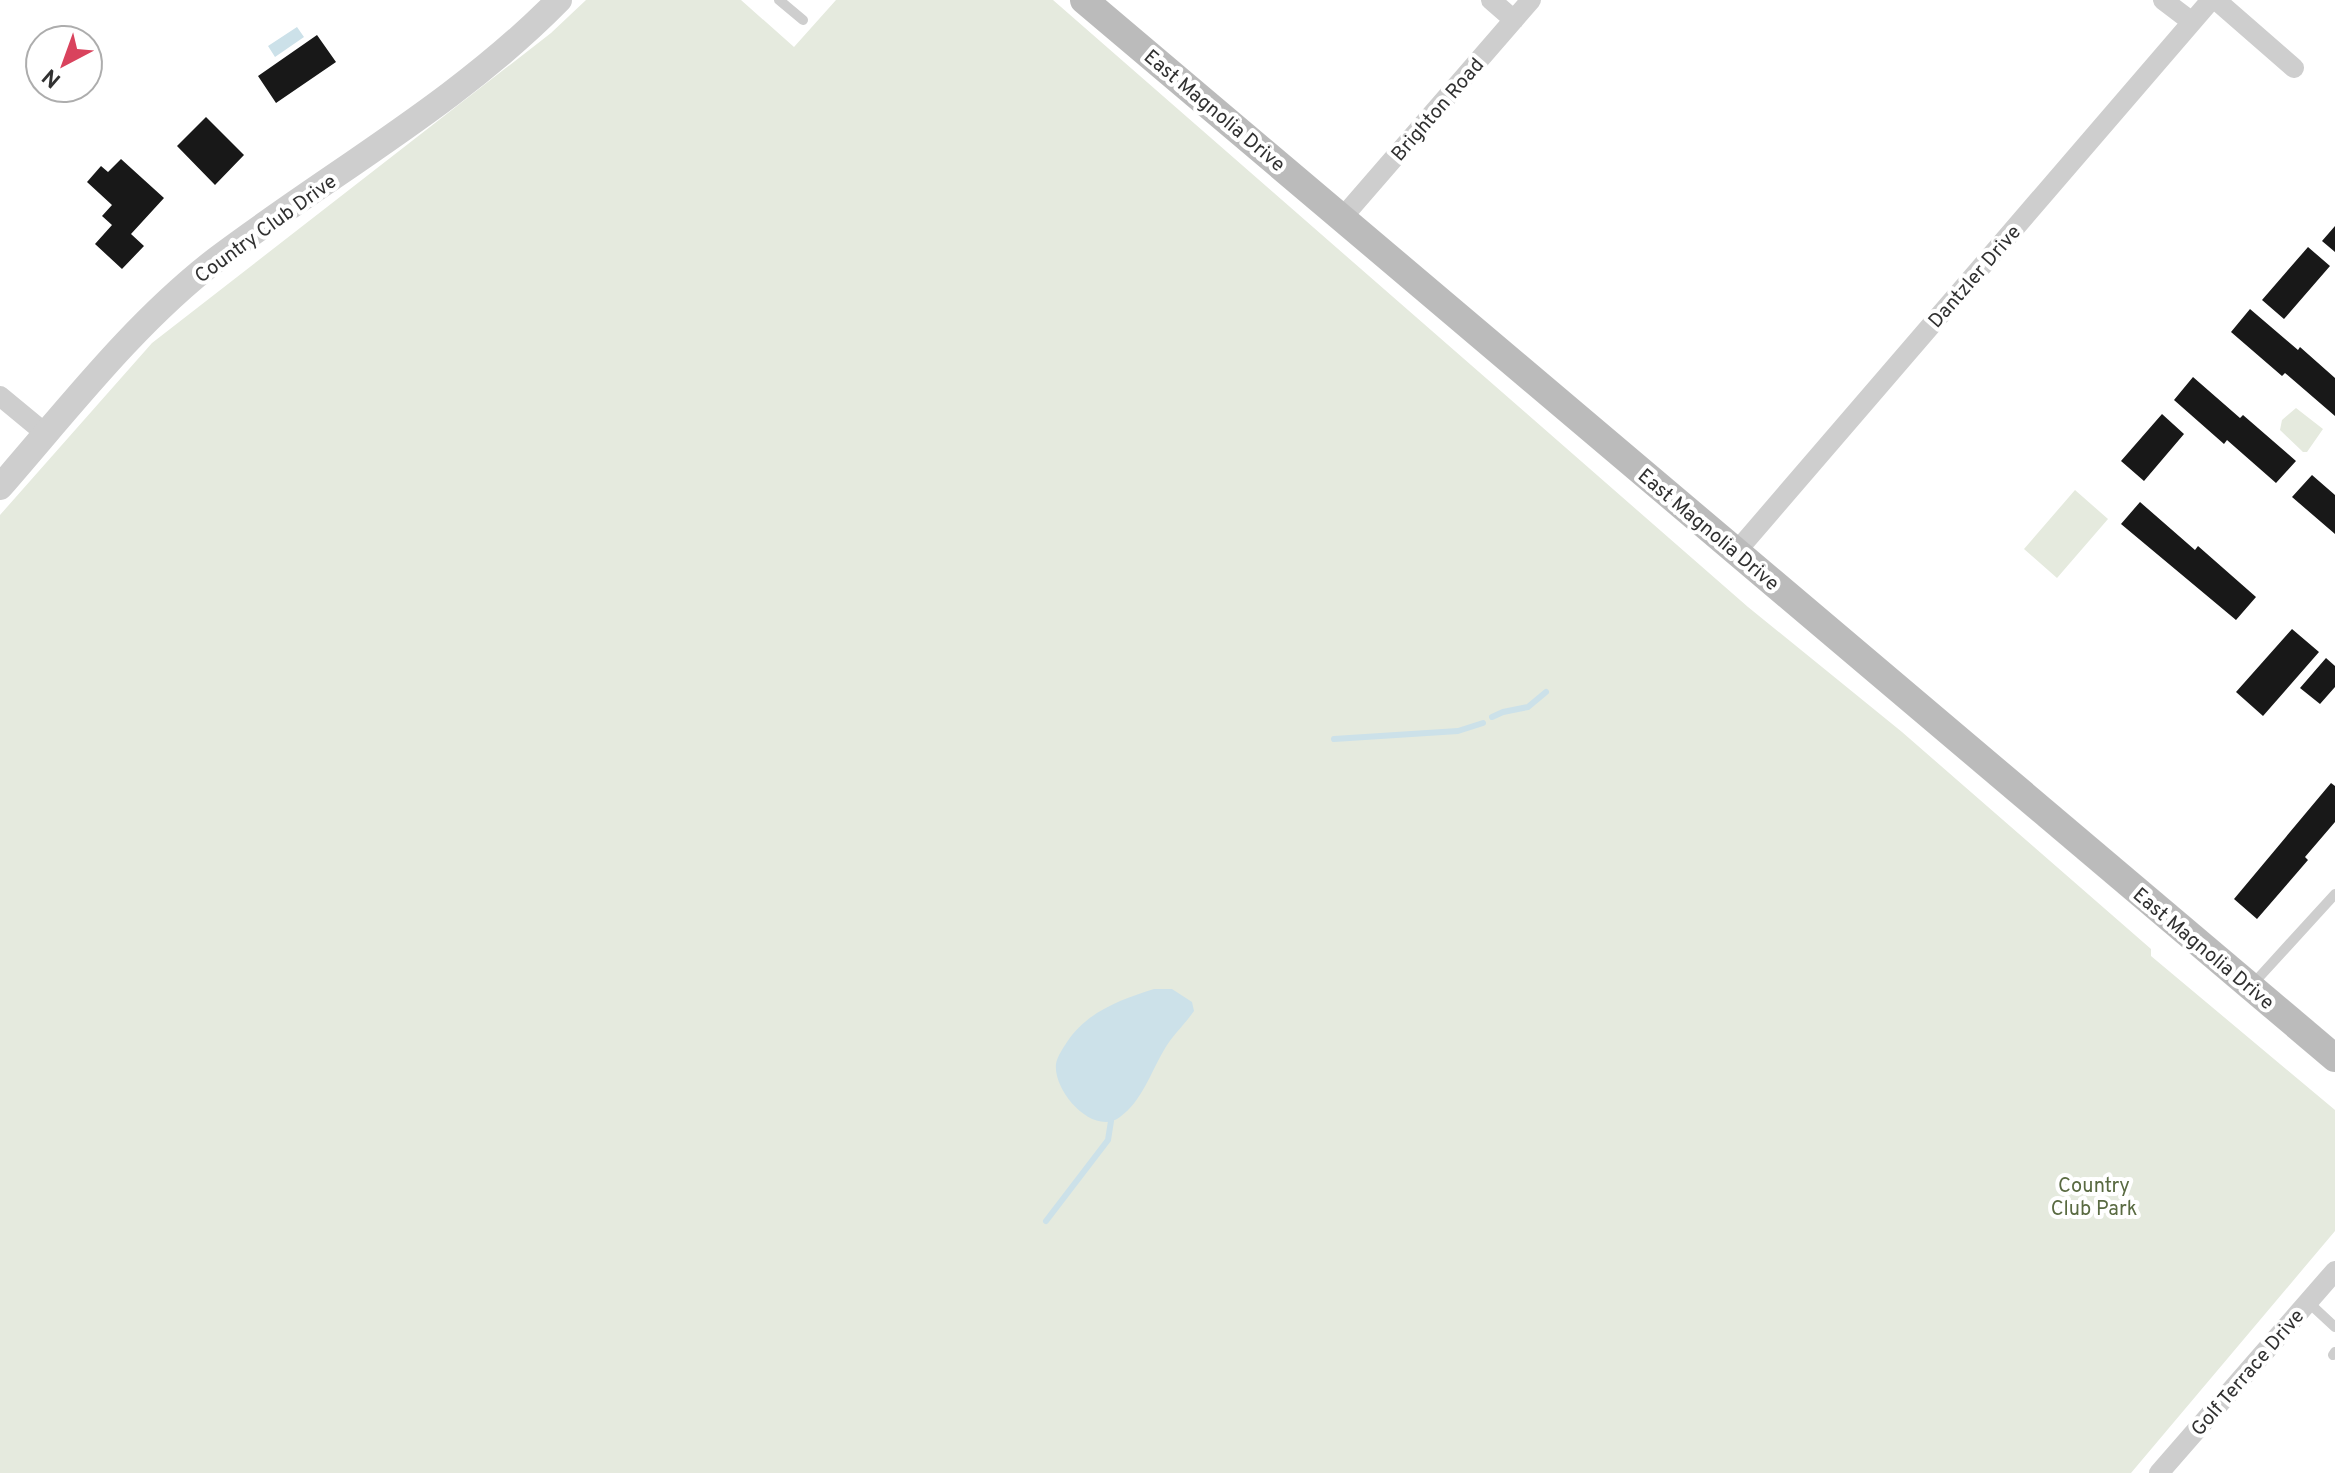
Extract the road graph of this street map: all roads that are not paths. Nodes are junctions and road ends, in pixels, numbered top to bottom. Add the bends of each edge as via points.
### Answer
1 (559, 0) edge
2 (779, 0) edge
3 (1084, 0) edge
4 (1491, 0) edge
5 (1531, 0) edge
6 (2163, 0) edge
7 (2213, 0) edge
8 (803, 20) dead end
9 (1514, 20) junction
10 (2192, 22) junction
11 (2294, 68) dead end
12 (1342, 218) junction
13 (0, 396) edge
14 (46, 434) junction
15 (0, 487) edge
16 (1736, 552) junction
17 (2335, 894) edge
18 (2251, 987) junction
19 (2335, 1058) edge
20 (2335, 1271) edge
21 (2308, 1302) junction
22 (2335, 1327) edge
23 (2159, 1473) edge

1 - 14 street, Country Club Drive via 530,29 386,142 191,280 135,332
2 - 8 lane
3 - 12 main road, East Magnolia Drive
4 - 9 street
5 - 9 street, Brighton Road
6 - 10 street
7 - 10 street, Dantzler Drive
7 - 11 street
9 - 12 street, Brighton Road
10 - 16 street, Dantzler Drive
12 - 16 main road, East Magnolia Drive
13 - 14 street
14 - 15 street, Country Club Drive
16 - 18 main road, East Magnolia Drive
17 - 18 lane
18 - 19 main road, East Magnolia Drive
20 - 21 street, Golf Terrace Drive
21 - 22 lane
21 - 23 street, Golf Terrace Drive

